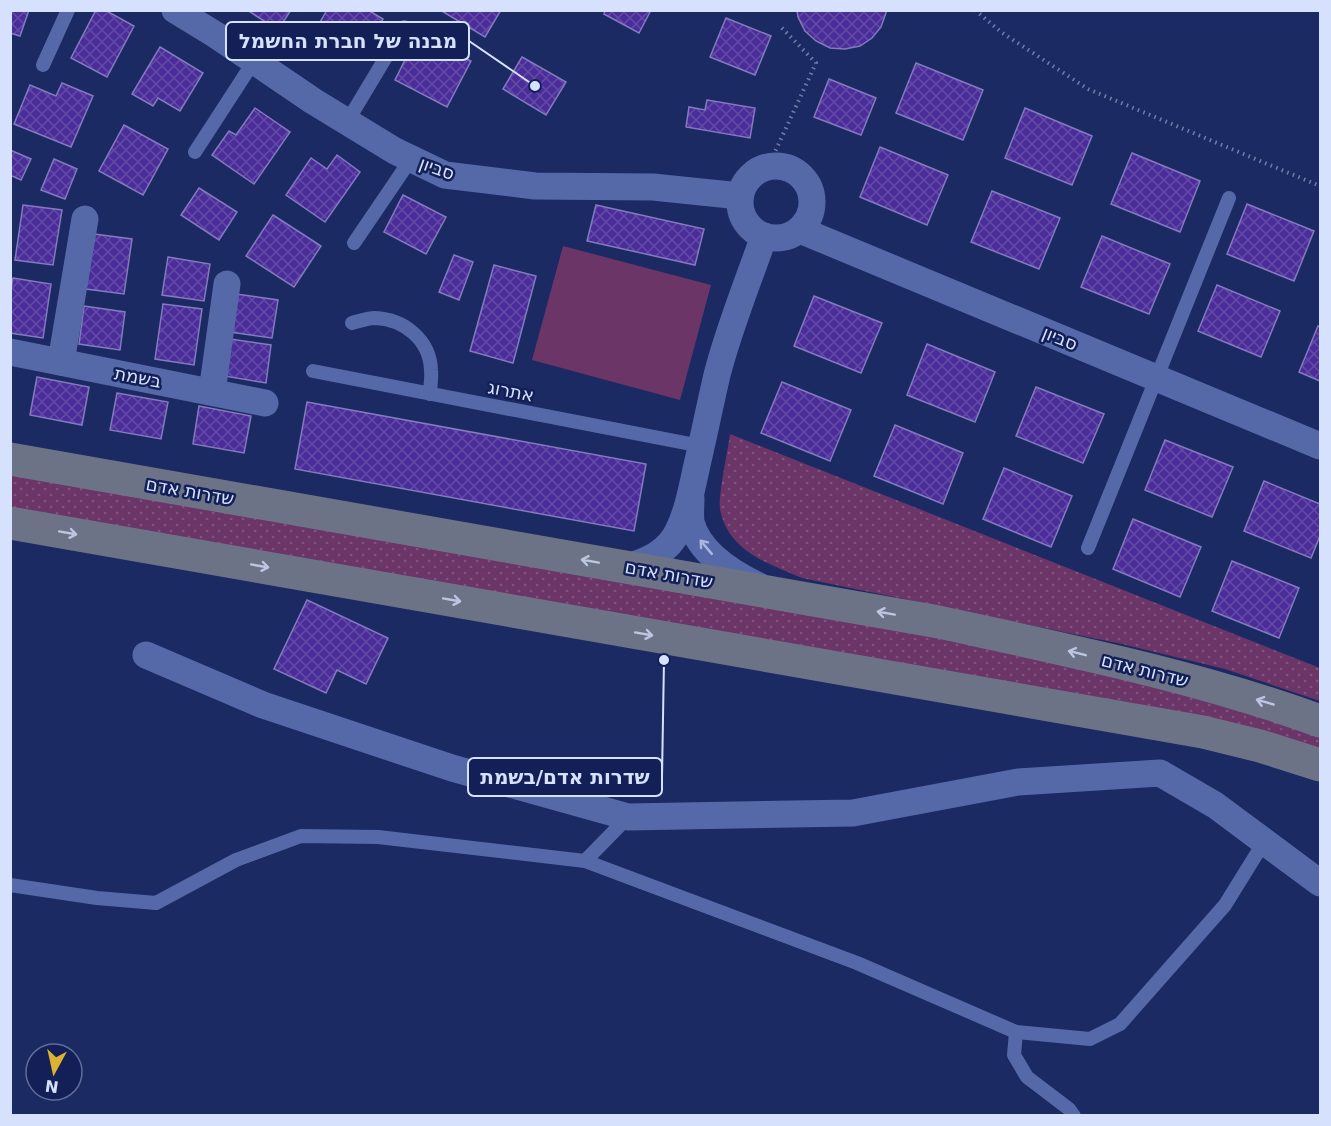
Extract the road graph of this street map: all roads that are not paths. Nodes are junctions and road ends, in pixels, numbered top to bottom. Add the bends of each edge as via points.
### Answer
1 (68, 10) edge
2 (193, 15) edge
3 (404, 27) dead end
4 (254, 61) junction
5 (44, 65) dead end
6 (347, 122) junction
7 (195, 152) dead end
8 (411, 159) junction
9 (740, 196) junction
10 (1228, 198) dead end
11 (85, 219) dead end
12 (800, 230) junction
13 (764, 236) junction
14 (354, 243) dead end
15 (227, 284) dead end
16 (352, 322) dead end
17 (10, 352) edge
18 (61, 362) junction
19 (313, 371) dead end
20 (1156, 378) junction
21 (212, 392) junction
22 (430, 394) junction
23 (265, 403) dead end
24 (701, 446) junction
25 (1320, 446) edge
26 (10, 459) edge
27 (691, 491) junction
28 (10, 523) edge
29 (1088, 549) dead end
30 (627, 567) junction
31 (771, 592) junction
32 (146, 655) dead end
33 (1320, 721) edge
34 (1320, 765) edge
35 (628, 817) junction
36 (1264, 842) junction
37 (585, 861) junction
38 (1320, 883) edge
39 (10, 885) edge
40 (1016, 1032) junction
41 (1074, 1116) edge

1 - 5 lane
2 - 4 street, סביון
3 - 6 lane
4 - 6 street, סביון
4 - 7 lane
6 - 8 street, סביון
8 - 9 street, סביון via 445,175 535,186 653,187
8 - 14 lane
9 - 12 street via 756,172 768,166 793,169 808,184 812,196 812,209
9 - 13 street via 745,220
10 - 20 lane
11 - 18 street
12 - 13 street via 789,236
12 - 20 street, סביון
13 - 24 street via 728,337
15 - 21 street
16 - 22 lane via 374,318 397,321 413,331 432,368
17 - 18 street, בשמת
18 - 21 street, בשמת
19 - 22 lane, אתרוג
20 - 25 street, סביון
20 - 29 lane
21 - 23 street, בשמת
22 - 24 lane, אתרוג
24 - 27 street
30 -> 26 street, שדרות אדם
27 - 30 street via 678,531 668,546 642,563
31 -> 27 street via 740,577 703,546 691,521
28 -> 34 street via 1193,730
30 - 31 street, שדרות אדם
33 -> 31 street, שדרות אדם via 1272,704 1061,649
32 - 35 street via 263,705 452,768
35 - 36 street via 853,813 1018,782 1160,773
35 - 37 lane
36 - 38 street
36 - 40 lane via 1225,906 1120,1024 1090,1039
37 - 39 lane via 378,837 301,836 236,860 156,903
37 - 40 lane via 857,963
40 - 41 lane via 1014,1055 1027,1077

